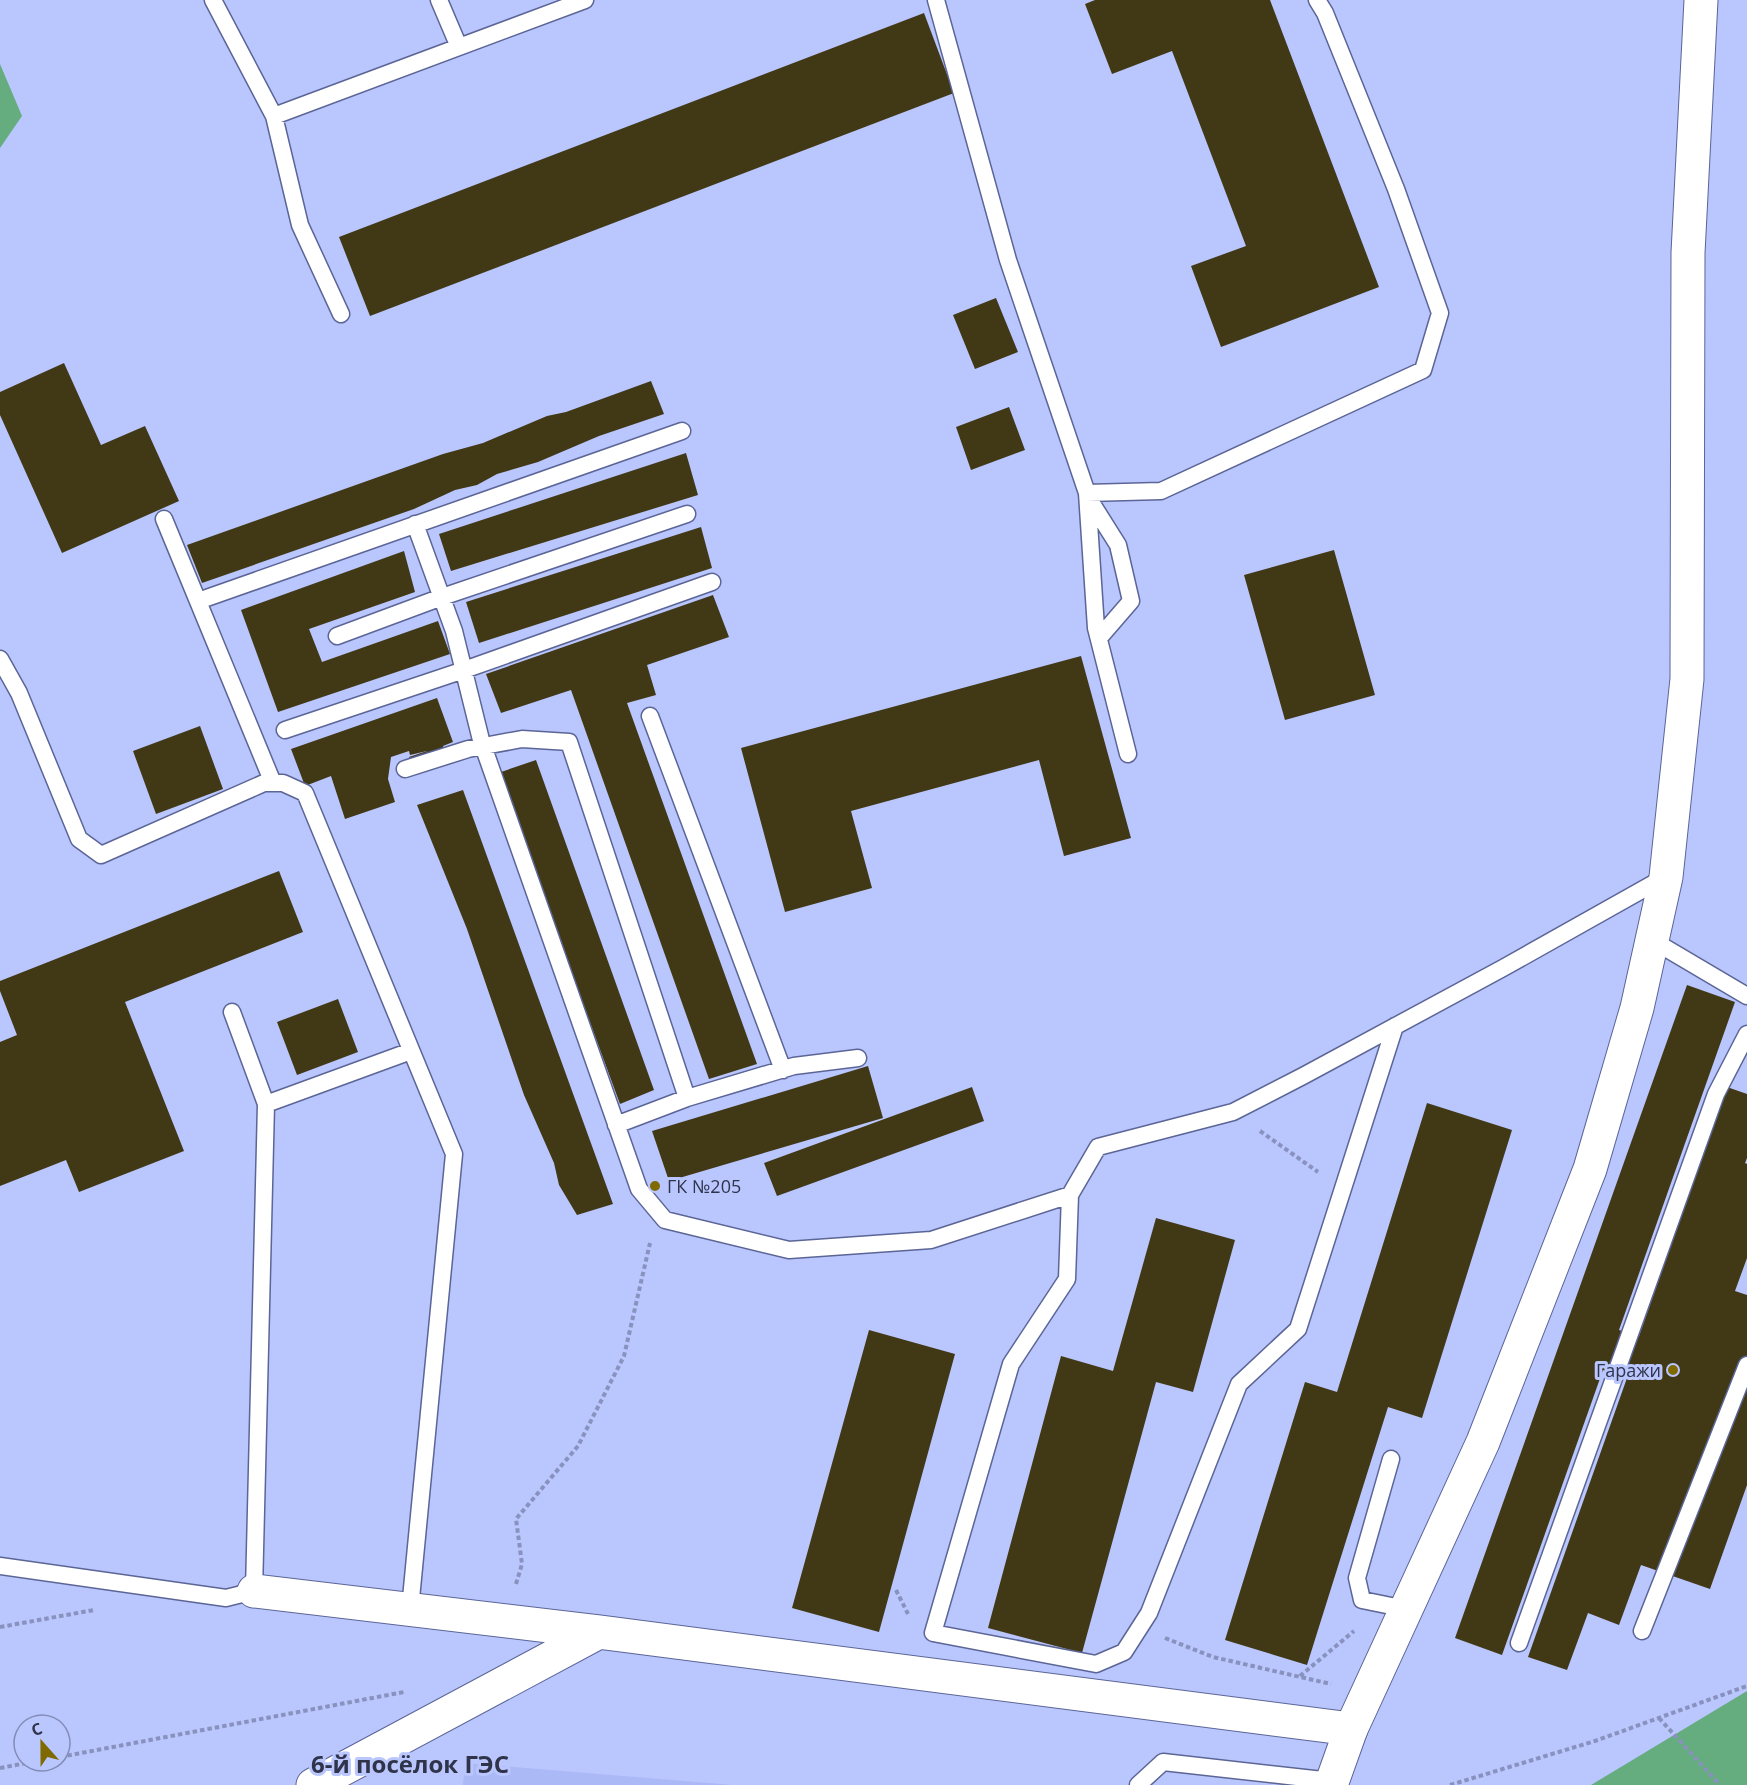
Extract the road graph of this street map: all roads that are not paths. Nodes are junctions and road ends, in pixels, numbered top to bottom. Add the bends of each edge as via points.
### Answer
1 (213, 0) edge
2 (440, 0) edge
3 (585, 0) edge
4 (936, 0) edge
5 (1317, 0) edge
6 (1701, 0) edge
7 (459, 47) junction
8 (274, 116) junction
9 (341, 314) dead end
10 (682, 431) dead end
11 (1087, 494) junction
12 (687, 514) dead end
13 (164, 519) dead end
14 (415, 524) junction
15 (712, 582) dead end
16 (442, 597) junction
17 (198, 601) junction
18 (337, 636) dead end
19 (1099, 638) junction
20 (0, 659) edge
21 (464, 670) junction
22 (650, 716) dead end
23 (285, 730) dead end
24 (484, 746) junction
25 (1128, 754) dead end
26 (405, 769) dead end
27 (273, 783) junction
28 (1666, 877) junction
29 (1652, 940) junction
30 (1747, 996) edge
31 (232, 1012) dead end
32 (1395, 1026) junction
33 (1747, 1034) edge
34 (411, 1051) junction
35 (858, 1058) dead end
36 (783, 1070) junction
37 (687, 1098) junction
38 (266, 1104) junction
39 (616, 1125) junction
40 (1070, 1195) junction
41 (1747, 1365) edge
42 (1391, 1459) dead end
43 (0, 1566) edge
44 (254, 1591) junction
45 (1395, 1607) junction
46 (410, 1610) junction
47 (1642, 1631) dead end
48 (599, 1632) junction
49 (1519, 1643) dead end
50 (1351, 1730) junction
51 (1331, 1783) edge
52 (314, 1785) edge
53 (1138, 1785) edge

1 - 8 lane
2 - 7 lane
3 - 7 lane
4 - 11 lane via 1008,260
5 - 11 lane via 1396,189 1440,313 1423,370 1161,491
6 - 28 street via 1688,253 1687,679
7 - 8 lane
8 - 9 lane via 300,225
10 - 14 lane
11 - 19 lane
11 - 19 lane via 1118,545 1131,601
12 - 16 lane
13 - 17 lane
14 - 16 lane
14 - 17 lane
15 - 21 lane
16 - 18 lane
16 - 21 lane
17 - 27 lane
19 - 25 lane
20 - 27 lane via 19,693 78,839 101,855 264,783
21 - 23 lane
21 - 24 lane
22 - 36 lane
24 - 26 lane
24 - 37 lane via 522,739 569,742
24 - 39 lane
27 - 34 lane via 305,793
28 - 29 street
28 - 32 lane
29 - 30 lane
29 - 45 street via 1637,1008 1590,1168 1483,1442
31 - 38 lane
32 - 40 lane via 1233,1112 1098,1147
32 - 40 lane via 1298,1329 1239,1384 1149,1614 1124,1652 1096,1664 933,1633 1011,1364 1067,1279
33 - 49 lane via 1716,1094
34 - 38 lane
34 - 46 lane via 454,1154
35 - 36 lane
36 - 37 lane
37 - 39 lane
38 - 44 lane
39 - 40 lane via 639,1189 665,1220 789,1250 931,1240
41 - 47 lane
42 - 45 lane via 1356,1578 1362,1599
43 - 44 lane via 226,1599
44 - 46 street
45 - 50 street
46 - 48 street
48 - 50 street
48 - 52 street
50 - 51 street
51 - 53 lane via 1163,1762

